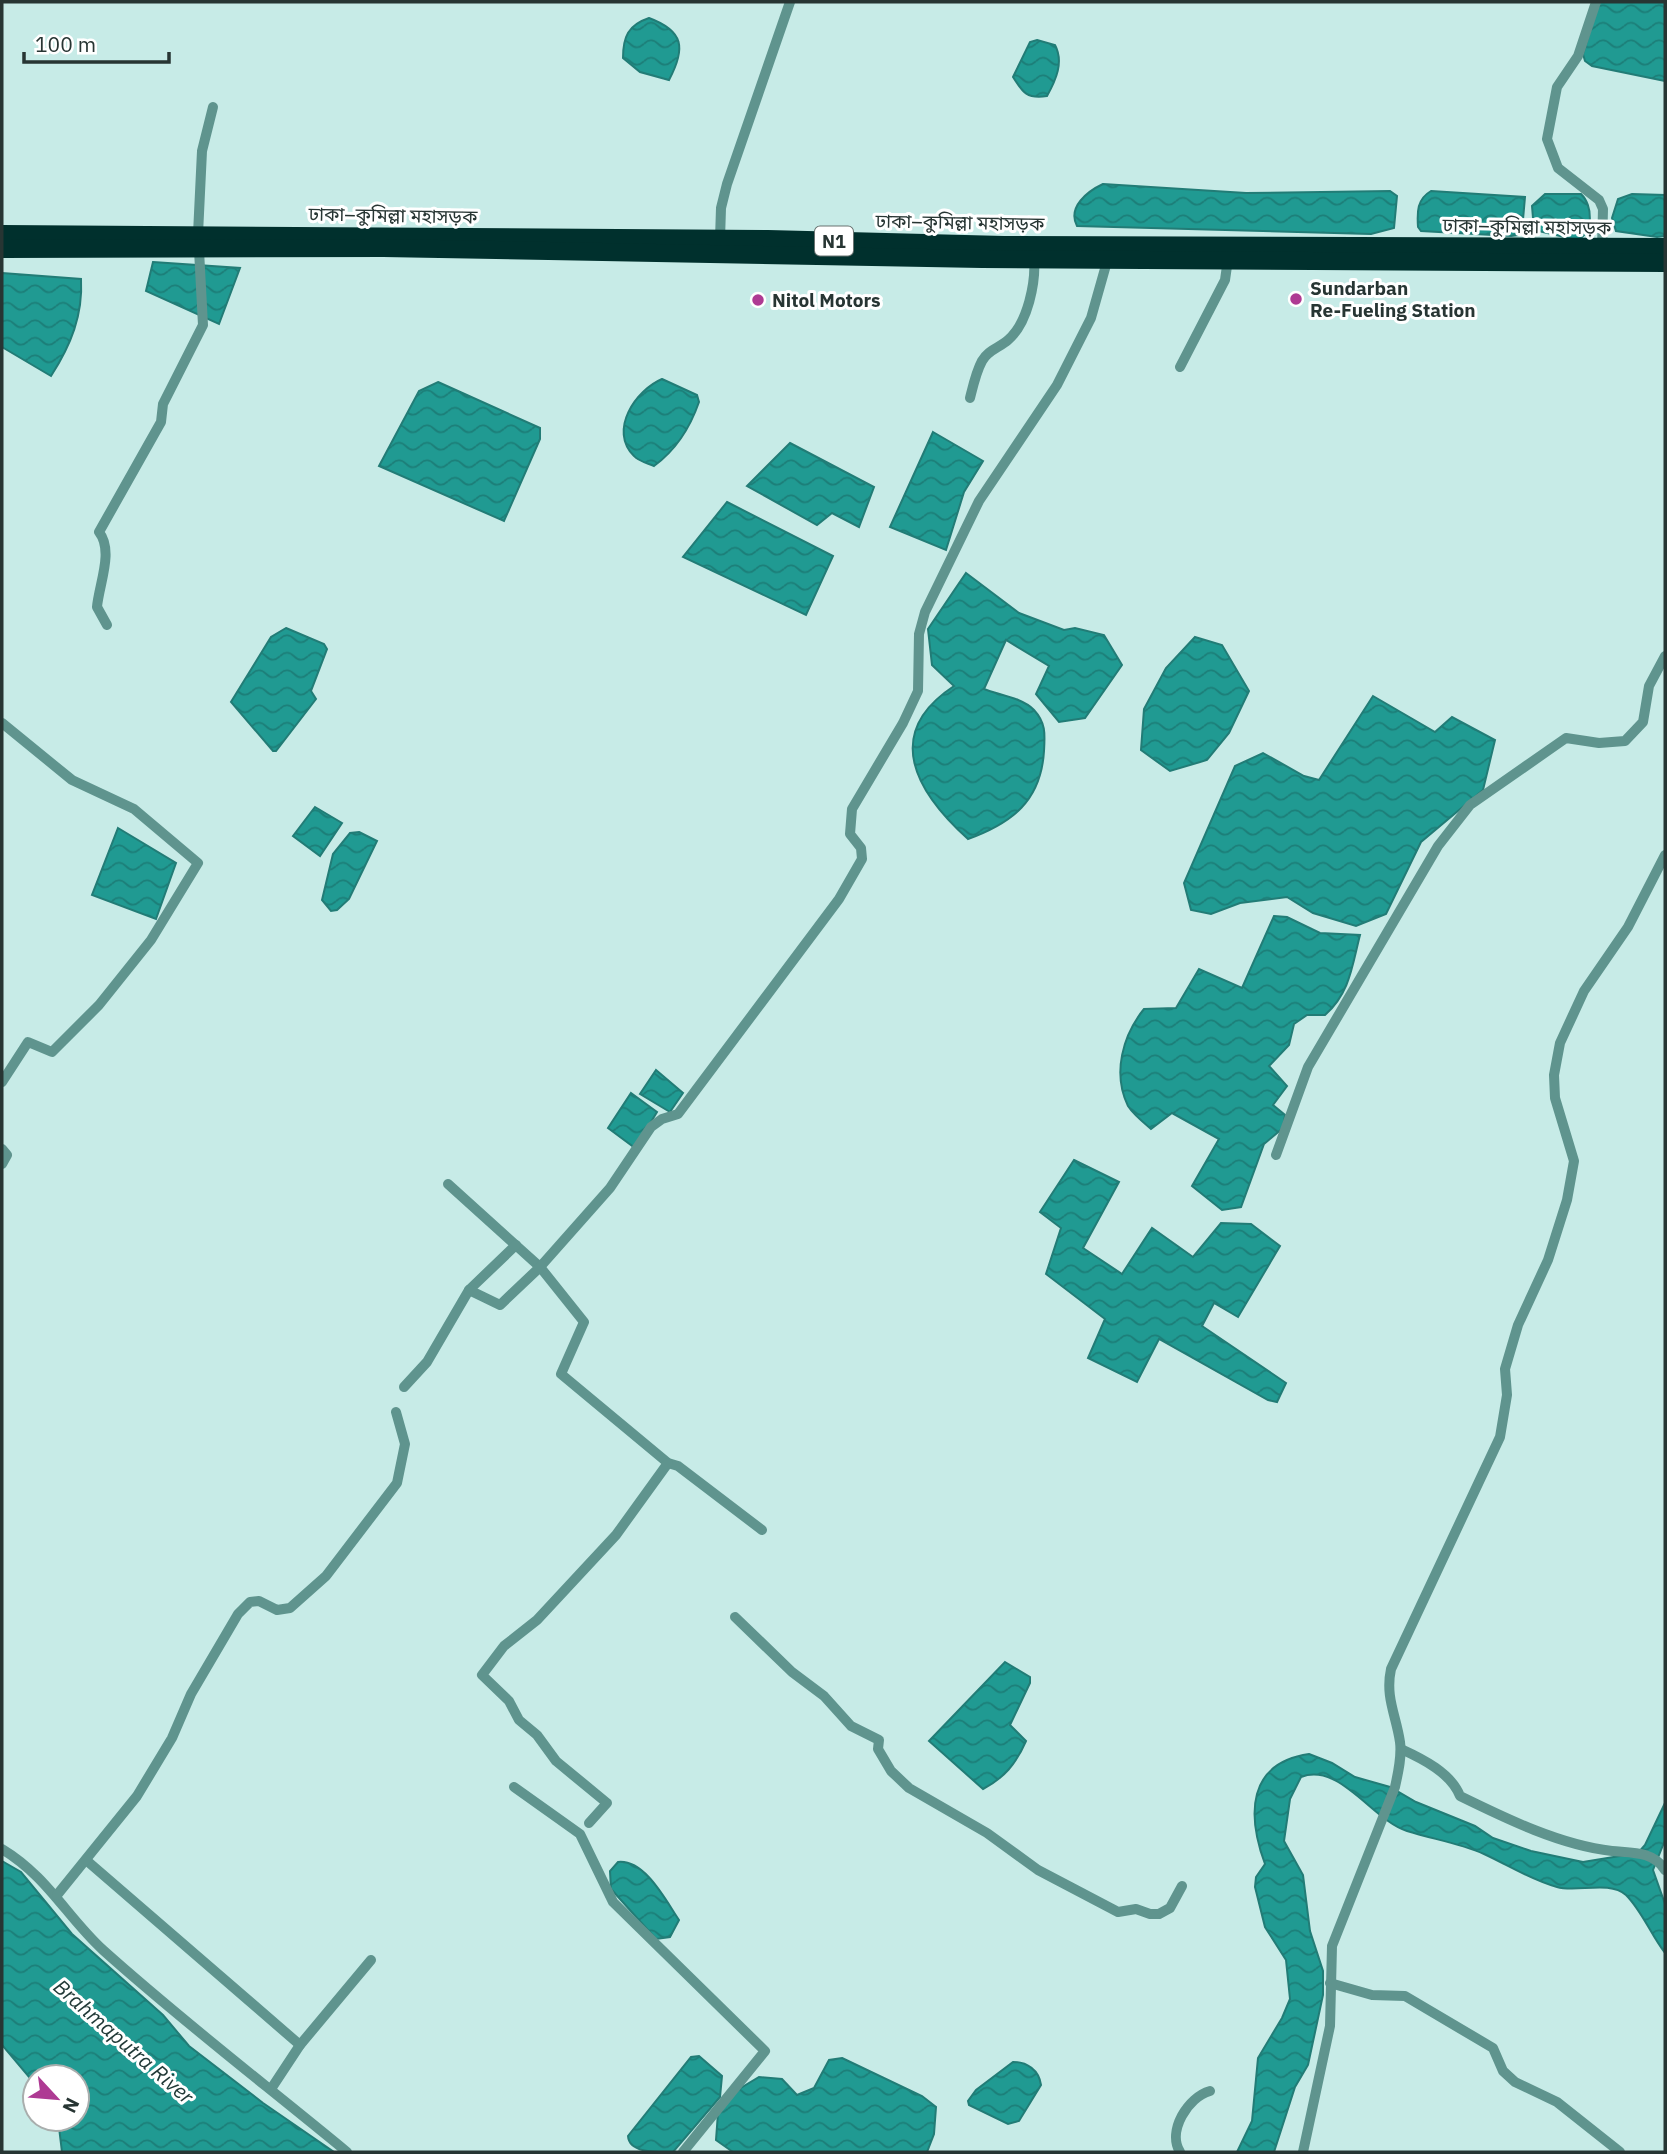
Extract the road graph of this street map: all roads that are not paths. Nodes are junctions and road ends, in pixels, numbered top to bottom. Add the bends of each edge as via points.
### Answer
1 (790, 2) edge
2 (1596, 2) edge
3 (213, 107) dead end
4 (2, 234) edge
5 (720, 239) junction
6 (199, 242) junction
7 (1665, 247) edge
8 (1602, 248) junction
9 (2, 249) edge
10 (1034, 258) junction
11 (1108, 258) junction
12 (1228, 259) junction
13 (1665, 263) edge
14 (1180, 367) dead end
15 (970, 398) dead end
16 (107, 625) dead end
17 (1665, 656) edge
18 (2, 723) edge
19 (1665, 855) edge
20 (2, 1082) edge
21 (2, 1149) edge
22 (1276, 1155) dead end
23 (2, 1164) edge
24 (448, 1184) dead end
25 (516, 1245) junction
26 (540, 1267) junction
27 (468, 1290) junction
28 (404, 1387) dead end
29 (396, 1412) dead end
30 (668, 1463) junction
31 (762, 1530) dead end
32 (735, 1617) dead end
33 (1401, 1749) junction
34 (514, 1787) dead end
35 (589, 1823) dead end
36 (2, 1849) edge
37 (86, 1860) junction
38 (1663, 1867) edge
39 (1182, 1886) dead end
40 (57, 1895) junction
41 (372, 1960) dead end
42 (1330, 1983) junction
43 (300, 2045) junction
44 (271, 2089) junction
45 (1210, 2091) dead end
46 (348, 2152) edge
47 (683, 2152) edge
48 (1180, 2152) edge
49 (1303, 2152) edge
50 (1620, 2152) edge

1 - 5 street via 727,184
2 - 8 street via 1578,56 1557,87 1547,139 1558,168 1599,200
3 - 6 street via 202,150
4 - 6 highway, ঢাকা–কুমিল্লা মহাসড়ক / N1
5 - 6 highway, ঢাকা–কুমিল্লা মহাসড়ক / N1
5 - 8 highway, ঢাকা–কুমিল্লা মহাসড়ক / N1
6 - 9 highway, ঢাকা–কুমিল্লা মহাসড়ক / N1
6 - 10 highway, ঢাকা–কুমিল্লা মহাসড়ক / N1
6 - 16 street via 203,325 163,404 161,422 99,532 106,556 97,607
7 - 8 highway, ঢাকা–কুমিল্লা মহাসড়ক / N1
10 - 11 highway, ঢাকা–কুমিল্লা মহাসড়ক / N1
10 - 15 street via 1036,276 1028,305 1008,340 983,360
11 - 12 highway, ঢাকা–কুমিল্লা মহাসড়ক / N1
11 - 26 street via 1091,318 1057,385 979,501 925,611 919,634 918,691 852,809 850,834 861,848 862,859 839,899 678,1114 651,1128 610,1188
12 - 13 highway, ঢাকা–কুমিল্লা মহাসড়ক / N1
12 - 14 street via 1225,280
17 - 22 street via 1649,686 1643,722 1625,741 1566,738 1457,818 1308,1067
18 - 20 street via 72,780 134,809 198,863 151,940 99,1005 52,1052 28,1042
19 - 33 street via 1628,927 1584,990 1556,1057 1555,1098 1574,1161 1569,1191 1505,1369 1507,1395 1500,1437 1391,1669 1389,1706
21 - 23 street via 7,1155
24 - 25 street
25 - 26 street
25 - 27 street
26 - 27 street via 500,1305
26 - 30 street via 584,1322 561,1374
27 - 28 street via 427,1362
29 - 37 street via 405,1444 397,1483 326,1576 290,1608 277,1610 259,1601 250,1602 238,1614 137,1796
30 - 31 street
30 - 35 street via 616,1535 537,1620 504,1646 482,1675 509,1701 519,1720 556,1761 607,1803
32 - 39 street via 851,1726 879,1740 878,1749 891,1771 909,1788 987,1833 1038,1870 1118,1912 1136,1909 1159,1914 1170,1908
33 - 38 street via 1440,1771 1460,1796 1500,1816 1571,1842 1612,1851 1635,1850
33 - 42 street via 1395,1787 1332,1947
34 - 47 street via 580,1833 613,1902 765,2051
36 - 40 street
37 - 40 street
37 - 43 street
40 - 44 street via 86,1935
41 - 43 street
42 - 49 street via 1330,2026
42 - 50 street via 1372,1995 1405,1996 1438,2015 1493,2048 1503,2071 1515,2082 1557,2102
43 - 44 street
44 - 46 street
45 - 48 street via 1195,2096 1175,2131

